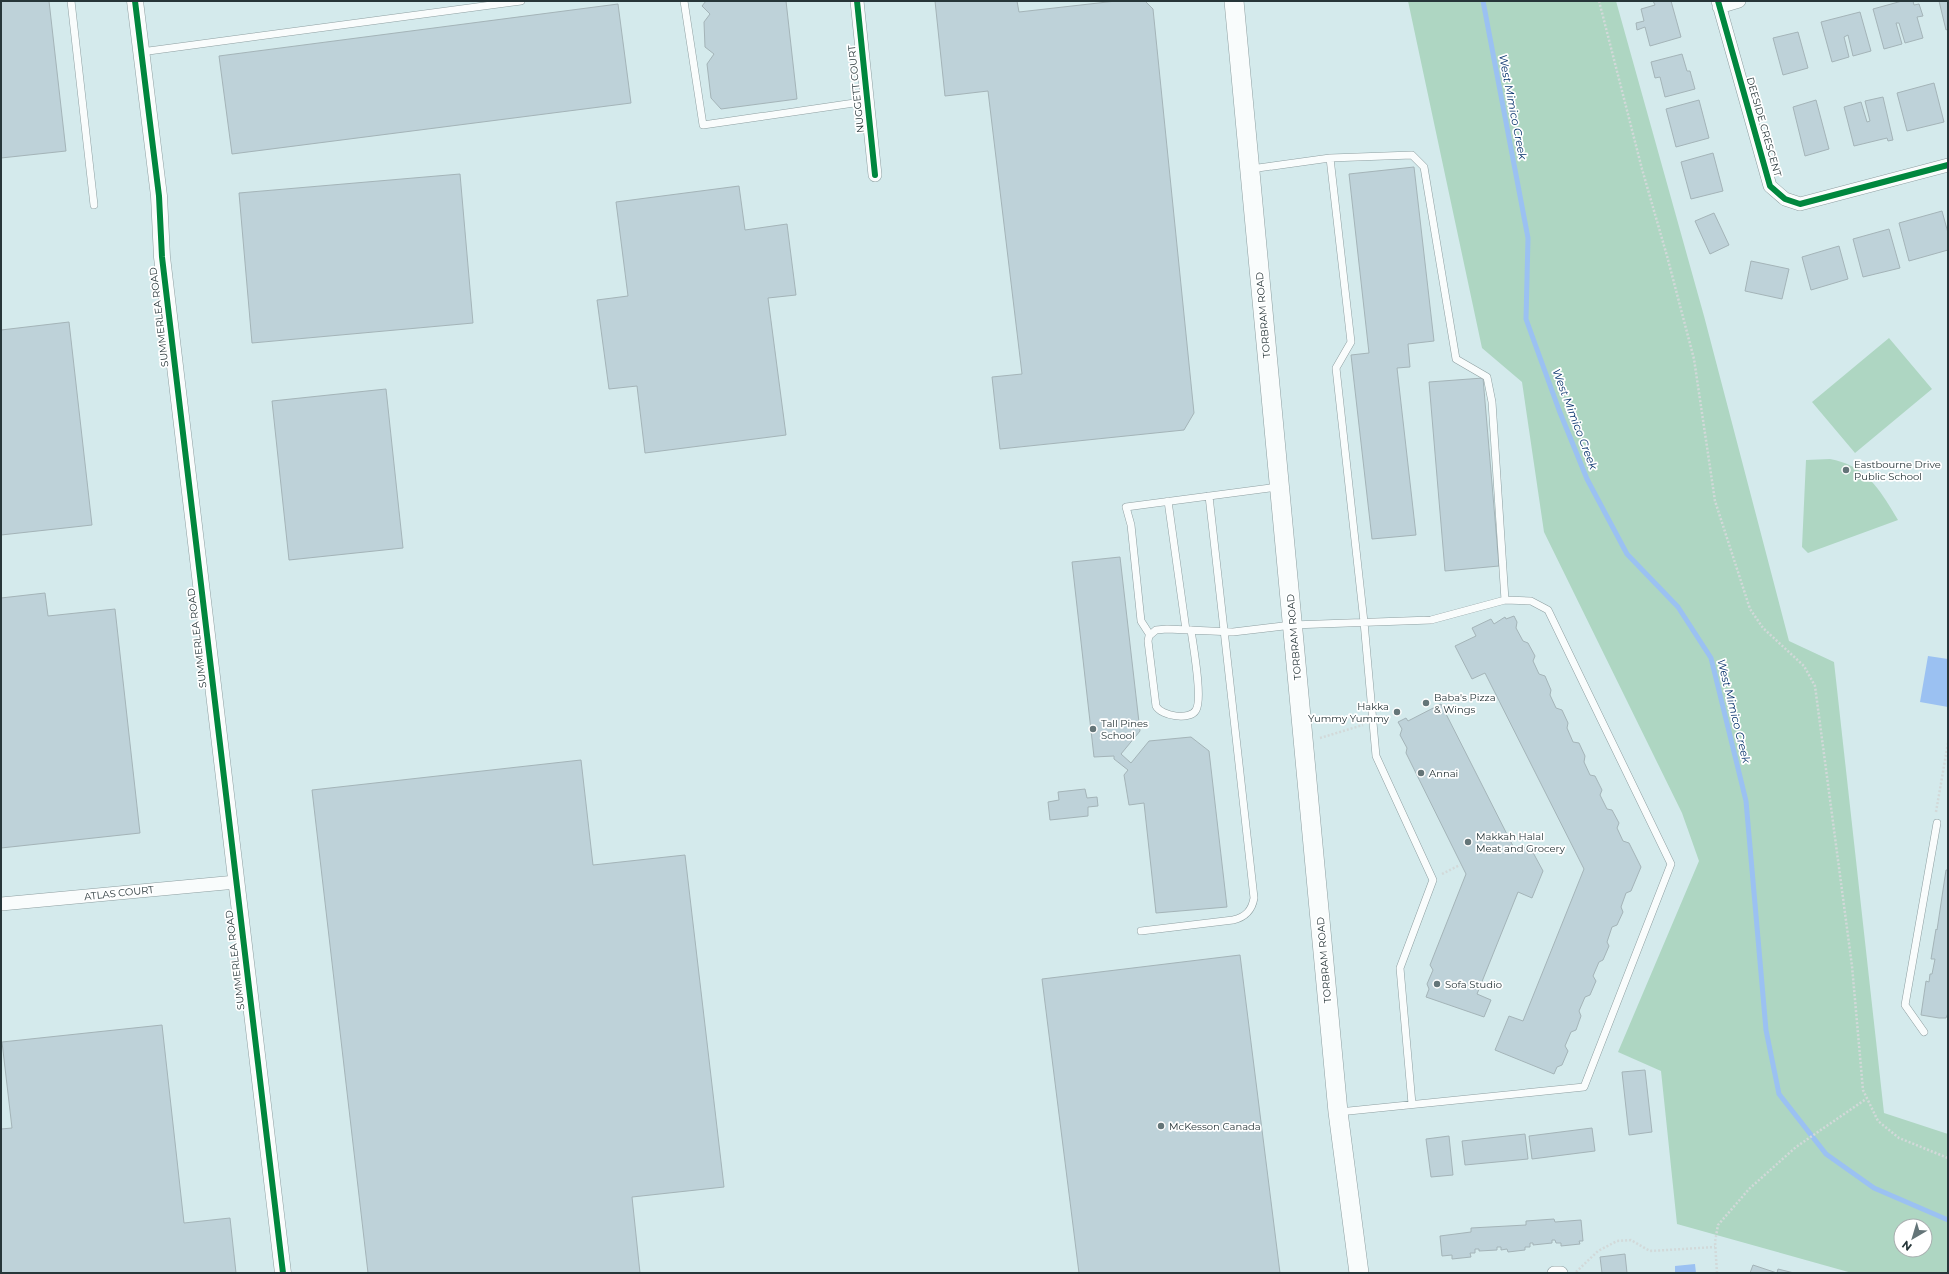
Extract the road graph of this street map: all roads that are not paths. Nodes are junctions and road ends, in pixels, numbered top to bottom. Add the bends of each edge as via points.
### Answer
1 (71, 1) edge
2 (135, 1) edge
3 (521, 1) edge
4 (684, 1) edge
5 (857, 1) edge
6 (1234, 1) edge
7 (1740, 1) edge
8 (1719, 4) edge
9 (141, 52) junction
10 (868, 101) junction
11 (1330, 158) junction
12 (1948, 165) edge
13 (1250, 170) junction
14 (876, 175) dead end
15 (94, 205) dead end
16 (1280, 487) junction
17 (1209, 496) junction
18 (1168, 501) junction
19 (1505, 600) junction
20 (1364, 622) junction
21 (1292, 625) junction
22 (1188, 630) junction
23 (1225, 632) junction
24 (1150, 635) junction
25 (1937, 823) road end
26 (236, 882) junction
27 (1, 904) edge
28 (1141, 931) dead end
29 (1924, 1032) dead end
30 (1412, 1104) junction
31 (1338, 1112) junction
32 (282, 1273) edge
33 (1359, 1273) edge
34 (1554, 1273) edge
35 (1561, 1273) edge

1 - 15 lane
2 - 9 street, SUMMERLEA ROAD
3 - 9 lane
4 - 10 lane via 703,125
5 - 10 street, NUGGETT COURT
6 - 13 main road, TORBRAM ROAD
7 - 8 street
8 - 12 street, DEESIDE CRESCENT via 1770,186 1785,199 1800,204
9 - 26 street, SUMMERLEA ROAD via 159,196 162,257
10 - 14 street, NUGGETT COURT
11 - 13 lane
11 - 19 lane via 1412,155 1424,166 1456,359 1487,377 1492,402
11 - 20 lane via 1351,342 1336,368
13 - 16 main road, TORBRAM ROAD
16 - 17 lane
16 - 21 main road, TORBRAM ROAD
17 - 18 lane
17 - 23 lane
18 - 22 lane
18 - 24 lane via 1126,507 1131,525 1141,621
19 - 20 lane via 1431,620
19 - 30 lane via 1531,601 1548,610 1672,864 1584,1087
20 - 21 lane
20 - 30 lane via 1376,756 1432,879 1400,968
21 - 23 lane
21 - 31 main road, TORBRAM ROAD
22 - 23 lane
22 - 24 lane via 1156,630
22 - 24 lane via 1199,697 1197,709 1189,715 1167,715 1158,711 1148,641
23 - 28 lane via 1254,890 1253,904 1246,915 1234,920
25 - 29 lane via 1905,1006
26 - 27 street, ATLAS COURT
26 - 32 street, SUMMERLEA ROAD
30 - 31 lane
31 - 33 main road, TORBRAM ROAD
34 - 35 street

